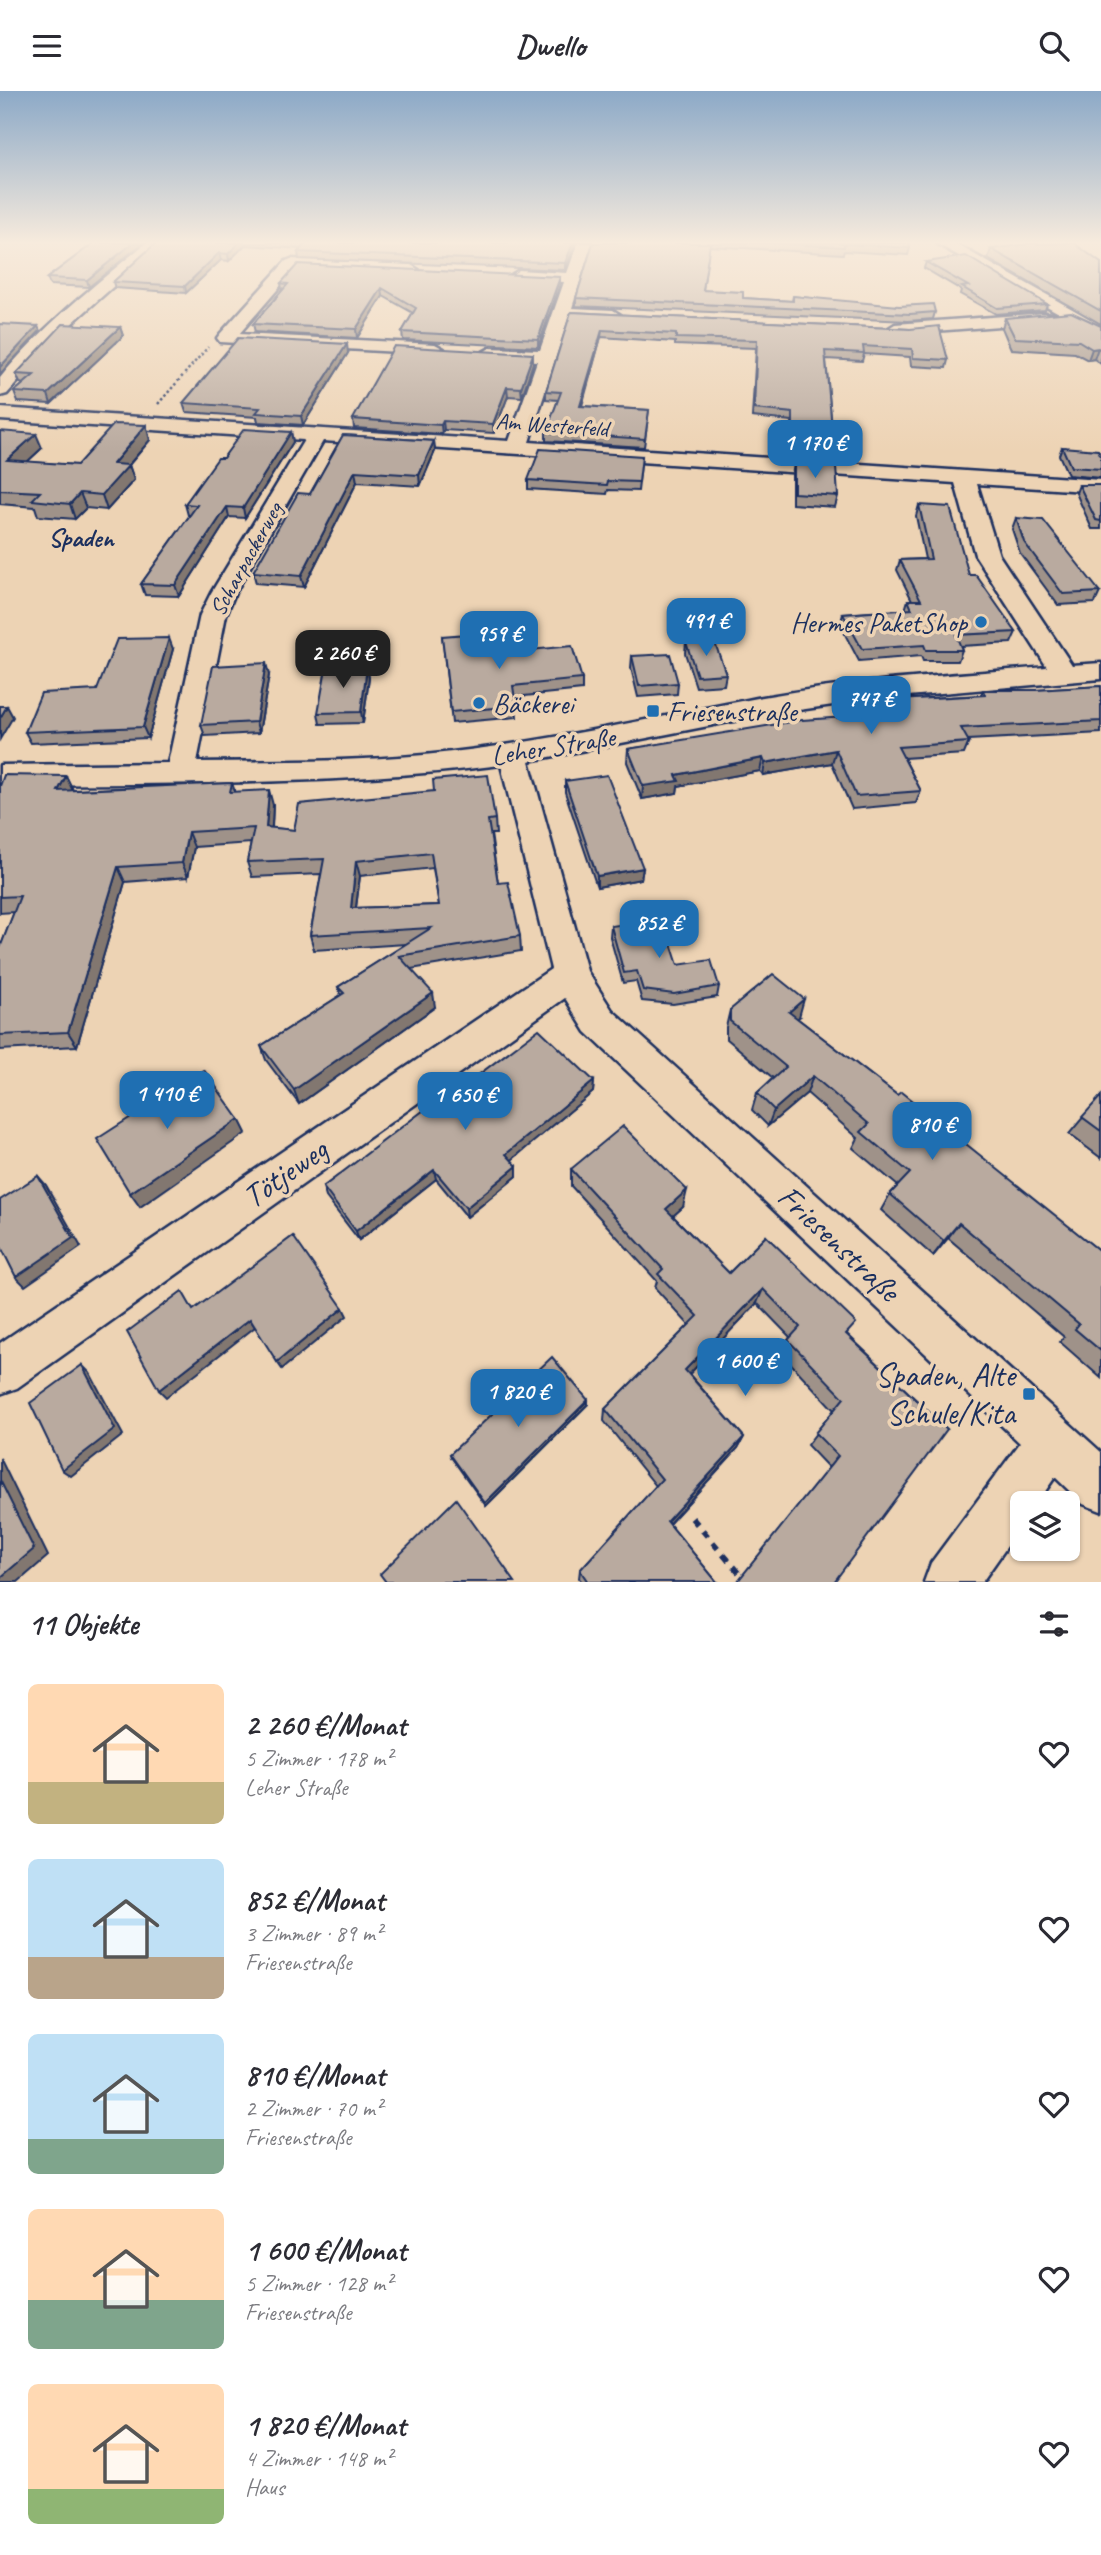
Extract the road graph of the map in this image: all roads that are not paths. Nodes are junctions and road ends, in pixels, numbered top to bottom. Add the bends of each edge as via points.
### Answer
1 (562, 312) edge
2 (73, 313) edge
3 (248, 313) edge
4 (572, 313) edge
5 (1068, 313) edge
6 (1072, 315) junction
7 (629, 316) edge
8 (873, 328) edge
9 (1101, 331) edge
10 (449, 350) edge
11 (477, 352) edge
12 (547, 356) junction
13 (0, 390) edge
14 (0, 414) edge
15 (317, 435) junction
16 (517, 447) junction
17 (964, 476) junction
18 (1101, 486) edge
19 (1101, 671) edge
20 (1065, 674) junction
21 (513, 754) junction
22 (180, 774) junction
23 (0, 775) edge
24 (570, 975) junction
25 (0, 1371) edge
26 (1052, 1440) junction
27 (1101, 1486) edge
28 (950, 1582) edge

1 - 12 street
2 - 13 street via 47,334
3 - 10 street via 226,338
4 - 7 street
5 - 6 street
6 - 8 street via 920,329
6 - 9 street
11 - 12 street
12 - 16 street
14 - 15 street, Am Westerfeld
15 - 16 street, Am Westerfeld
15 - 22 street, Scharpackerweg via 213,615
16 - 17 street, Am Westerfeld
17 - 18 street, Am Westerfeld
17 - 20 street via 987,555
19 - 20 street, Leher Straße
20 - 21 street, Leher Straße via 874,690
21 - 22 street, Leher Straße via 325,771
21 - 24 street, Friesenstraße
22 - 23 street, Leher Straße
24 - 25 street, Tötjeweg
24 - 26 street, Friesenstraße via 599,1021
26 - 27 street, Friesenstraße
26 - 28 street

